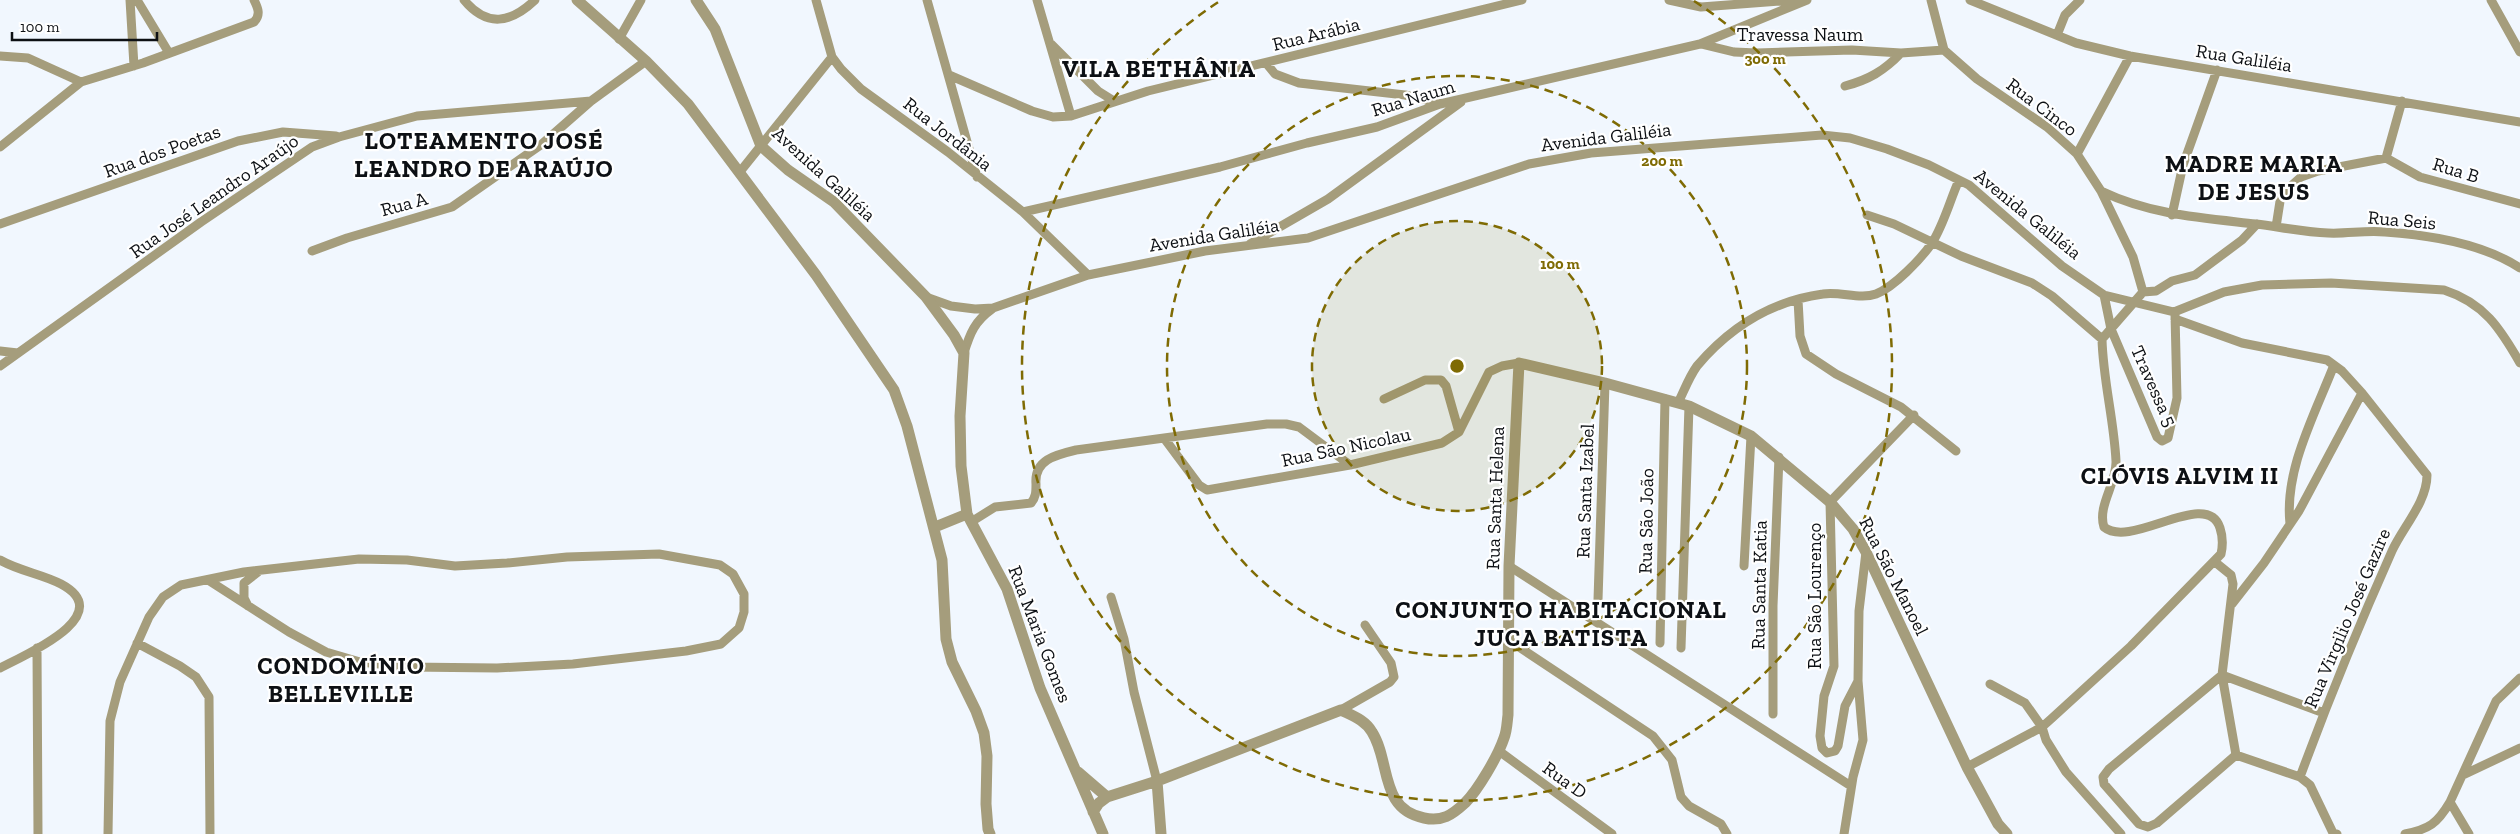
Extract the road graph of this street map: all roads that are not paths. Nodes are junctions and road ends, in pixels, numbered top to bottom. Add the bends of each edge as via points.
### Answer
1 (130, 0) edge
2 (137, 0) edge
3 (254, 0) edge
4 (464, 0) edge
5 (535, 0) edge
6 (577, 0) edge
7 (641, 0) edge
8 (696, 0) edge
9 (816, 0) edge
10 (927, 0) edge
11 (1037, 0) edge
12 (1522, 0) edge
13 (1669, 0) edge
14 (1794, 0) edge
15 (1807, 0) edge
16 (1931, 0) edge
17 (1970, 0) edge
18 (2080, 0) edge
19 (2490, 0) edge
20 (2057, 35) junction
21 (619, 39) junction
22 (1051, 44) junction
23 (1700, 44) junction
24 (1944, 50) junction
25 (2520, 52) edge
26 (169, 53) junction
27 (1901, 53) junction
28 (0, 56) edge
29 (2130, 56) junction
30 (832, 57) junction
31 (646, 61) junction
32 (1266, 63) junction
33 (134, 66) junction
34 (2217, 70) junction
35 (949, 75) junction
36 (81, 82) junction
37 (1845, 86) dead end
38 (1466, 99) junction
39 (592, 101) junction
40 (1114, 101) junction
41 (2402, 101) junction
42 (1440, 104) junction
43 (1071, 116) junction
44 (2520, 122) edge
45 (339, 137) junction
46 (761, 146) junction
47 (0, 147) edge
48 (2077, 154) junction
49 (2386, 158) junction
50 (739, 173) junction
51 (977, 177) junction
52 (1959, 180) junction
53 (2101, 191) junction
54 (2520, 204) edge
55 (1023, 212) junction
56 (1867, 215) dead end
57 (2172, 216) junction
58 (0, 224) edge
59 (2257, 224) junction
60 (2276, 227) junction
61 (1932, 243) junction
62 (1246, 246) junction
63 (312, 252) dead end
64 (2520, 268) edge
65 (1088, 275) junction
66 (2143, 292) junction
67 (2104, 295) junction
68 (926, 297) junction
69 (1798, 300) junction
70 (2132, 303) junction
71 (993, 308) junction
72 (2175, 315) junction
73 (2111, 329) junction
74 (2102, 339) junction
75 (0, 351) edge
76 (18, 353) junction
77 (964, 353) junction
78 (1519, 363) junction
79 (2520, 363) edge
80 (2334, 365) junction
81 (0, 366) edge
82 (1605, 383) junction
83 (2362, 392) junction
84 (1384, 399) dead end
85 (1665, 399) junction
86 (1683, 405) junction
87 (1914, 415) junction
88 (1459, 432) junction
89 (1752, 436) junction
90 (1164, 438) junction
91 (1956, 452) dead end
92 (1779, 457) junction
93 (1350, 465) junction
94 (1830, 502) junction
95 (969, 518) junction
96 (2290, 524) junction
97 (935, 527) junction
98 (1866, 552) junction
99 (0, 560) edge
100 (2215, 562) junction
101 (1509, 566) junction
102 (1744, 566) dead end
103 (262, 570) junction
104 (208, 580) junction
105 (1112, 597) dead end
106 (1598, 600) dead end
107 (2232, 605) junction
108 (249, 608) junction
109 (1365, 625) dead end
110 (1510, 641) junction
111 (1660, 642) dead end
112 (137, 643) junction
113 (37, 648) junction
114 (1682, 648) dead end
115 (0, 668) edge
116 (2222, 675) junction
117 (2520, 678) edge
118 (1858, 681) junction
119 (1990, 684) dead end
120 (1341, 710) junction
121 (2324, 713) junction
122 (1773, 714) dead end
123 (2042, 726) junction
124 (2520, 748) edge
125 (1499, 751) junction
126 (2236, 755) junction
127 (1967, 767) junction
128 (1074, 770) junction
129 (2463, 775) junction
130 (2300, 777) junction
131 (1157, 781) junction
132 (1851, 786) junction
133 (1107, 797) junction
134 (2450, 802) junction
135 (1093, 812) junction
136 (38, 834) edge
137 (108, 834) edge
138 (210, 834) edge
139 (990, 834) edge
140 (1103, 834) edge
141 (1161, 834) edge
142 (1612, 834) edge
143 (1727, 834) edge
144 (1844, 834) edge
145 (2007, 834) edge
146 (2121, 834) edge
147 (2334, 834) edge
148 (2405, 834) edge
149 (2469, 834) edge

1 - 33 street
2 - 26 street
3 - 26 street via 259,16 254,22
4 - 5 street via 485,19 501,19 516,15
6 - 21 street
7 - 21 street
8 - 46 street, Avenida Galiléia via 714,29
9 - 30 street, Rua Jordânia
10 - 35 street
11 - 22 street
12 - 32 street, Rua Arábia
13 - 14 street via 1701,7
15 - 23 street, Rua Naum
16 - 24 street
17 - 20 street, Rua Galiléia
18 - 20 street via 2066,14
19 - 25 street
20 - 29 street, Rua Galiléia
21 - 31 street
22 - 40 street via 1092,86
22 - 43 street
23 - 27 street, Travessa Naum via 1734,52 1852,50
23 - 38 street, Rua Naum
24 - 27 street, Travessa Naum
24 - 48 street, Rua Cinco via 1977,79 2047,127
26 - 33 street
27 - 37 street via 1867,80
28 - 36 street via 28,58
29 - 34 street, Rua Galiléia
29 - 48 street
30 - 46 street
30 - 51 street, Rua Jordânia via 861,89
31 - 39 street
31 - 50 street via 688,104
32 - 40 street, Rua Arábia
32 - 42 street via 1275,74 1300,83 1406,95
33 - 36 street
34 - 41 street, Rua Galiléia
34 - 57 street via 2183,165
35 - 43 street, Rua Arábia via 1032,111 1054,117
35 - 51 street
36 - 47 street
38 - 42 street, Rua Naum
38 - 62 street via 1328,199
39 - 45 street, Rua José Leandro Araújo via 417,116
39 - 63 street, Rua A via 542,144 452,207 374,229
40 - 43 street, Rua Arábia
41 - 44 street, Rua Galiléia
41 - 49 street
42 - 55 street, Rua Naum via 1377,127
45 - 58 street, Rua dos Poetas via 283,132 238,141
45 - 76 street, Rua José Leandro Araújo via 312,147 288,162
46 - 50 street
46 - 68 street, Avenida Galiléia via 788,170 834,202
48 - 53 street, Rua Cinco
49 - 54 street, Rua B via 2420,177
49 - 60 street via 2301,177 2282,195
50 - 97 street via 816,275 894,390
51 - 55 street, Rua Jordânia
52 - 61 street
52 - 62 street, Avenida Galiléia via 1887,149 1850,138 1822,135 1591,152 1529,164 1308,238
52 - 67 street, Avenida Galiléia via 1969,185 2062,266
53 - 57 street, Rua Seis
53 - 66 street, Rua Cinco via 2133,257
55 - 65 street, Rua Jordânia
56 - 61 street
57 - 59 street, Rua Seis
59 - 60 street, Rua Seis
59 - 66 street via 2242,240 2195,275
60 - 64 street, Rua Seis via 2330,233 2384,232 2447,240 2484,250
61 - 69 street via 1888,288 1875,294 1836,292
61 - 74 street via 2032,283
62 - 65 street, Avenida Galiléia
65 - 71 street, Avenida Galiléia
66 - 70 street
67 - 70 street, Avenida Galiléia
67 - 73 street
68 - 71 street via 950,306
68 - 77 street, Avenida Galiléia
69 - 86 street via 1758,313 1746,321 1697,367
69 - 87 street via 1800,336 1806,354 1829,370
70 - 72 street, Avenida Galiléia
70 - 73 street
71 - 77 street via 979,318 971,330
72 - 73 street, Travessa 5 via 2177,398 2173,422 2164,441 2157,437
72 - 79 street via 2224,292 2262,285 2331,283 2444,290 2462,296 2494,321
72 - 80 street, Avenida Galiléia via 2242,343 2315,356
73 - 74 street
74 - 100 street via 2104,383 2116,461 2102,512 2104,527 2121,533 2192,513 2207,515 2215,518 2222,535 2223,546
75 - 76 street
76 - 81 street, Rua José Leandro Araújo
77 - 95 street, Rua Maria Gomes via 961,466
78 - 82 street, Rua São Manoel
78 - 88 street via 1489,372
78 - 101 street, Rua Santa Helena
80 - 83 street
80 - 96 street via 2291,486
82 - 85 street, Rua São Manoel
82 - 106 street, Rua Santa Izabel
83 - 96 street
83 - 121 street, Rua Virgilio José Gazire via 2427,475 2424,492 2400,534
84 - 88 street via 1425,380 1441,380 1446,386
85 - 86 street, Rua São Manoel
85 - 111 street, Rua São João
86 - 89 street, Rua São Manoel
86 - 114 street, Rua São João
87 - 91 street
87 - 94 street
88 - 93 street, Rua São Nicolau via 1442,443
89 - 92 street, Rua São Manoel
89 - 102 street, Rua Santa Katia
90 - 93 street via 1286,424 1306,431
90 - 93 street, Rua São Nicolau via 1199,485 1207,490
90 - 95 street via 1076,450 1049,459 1036,470 1036,493 1031,503 995,507
92 - 94 street, Rua São Manoel
92 - 122 street, Rua Santa Katia via 1773,606
94 - 98 street, Rua São Manoel via 1853,529
94 - 118 street, Rua São Lourenço via 1834,666 1824,696 1820,736 1822,748 1827,753 1835,751 1838,746 1845,706
95 - 97 street
95 - 128 street, Rua Maria Gomes via 1007,589 1040,688
96 - 107 street
97 - 139 street via 942,560 946,639 952,662 984,733
98 - 118 street via 1859,611
98 - 127 street, Rua São Manoel
99 - 113 street via 59,583 79,598 79,613 71,626
100 - 107 street via 2231,575
100 - 123 street via 2194,579 2131,646
101 - 110 street, Rua Santa Helena
101 - 132 street
103 - 104 street
103 - 108 street via 244,583 244,598
103 - 108 street via 359,559 455,566 659,554 720,565 733,574 744,594 744,612 739,628 721,644 573,664 497,668 360,662 326,652
104 - 108 street
104 - 112 street via 181,585 163,598 149,617
105 - 131 street
107 - 116 street
109 - 120 street via 1391,664 1394,677
110 - 125 street, Rua Santa Helena via 1508,715
110 - 143 street via 1654,736 1672,760 1681,797 1721,824
112 - 137 street via 120,682 110,721
112 - 138 street via 196,677 209,697
113 - 115 street
113 - 136 street
116 - 121 street
116 - 126 street
116 - 126 street via 2109,768 2103,778 2106,789 2139,824 2148,827
117 - 129 street via 2496,701
118 - 132 street via 1863,740
119 - 123 street via 2025,702
120 - 125 street, Rua Santa Helena via 1364,722 1372,732 1390,789 1413,816 1442,819 1454,814
120 - 131 street
121 - 130 street, Rua Virgilio José Gazire
123 - 127 street
123 - 146 street via 2046,740 2066,772
124 - 129 street
125 - 142 street, Rua D
126 - 130 street
127 - 145 street, Rua São Manoel via 1998,824
128 - 133 street
128 - 135 street, Rua Maria Gomes
129 - 134 street
130 - 147 street via 2310,785
131 - 133 street
131 - 141 street
132 - 144 street
133 - 135 street
134 - 148 street via 2441,817 2425,830
134 - 149 street
135 - 140 street, Rua Maria Gomes

